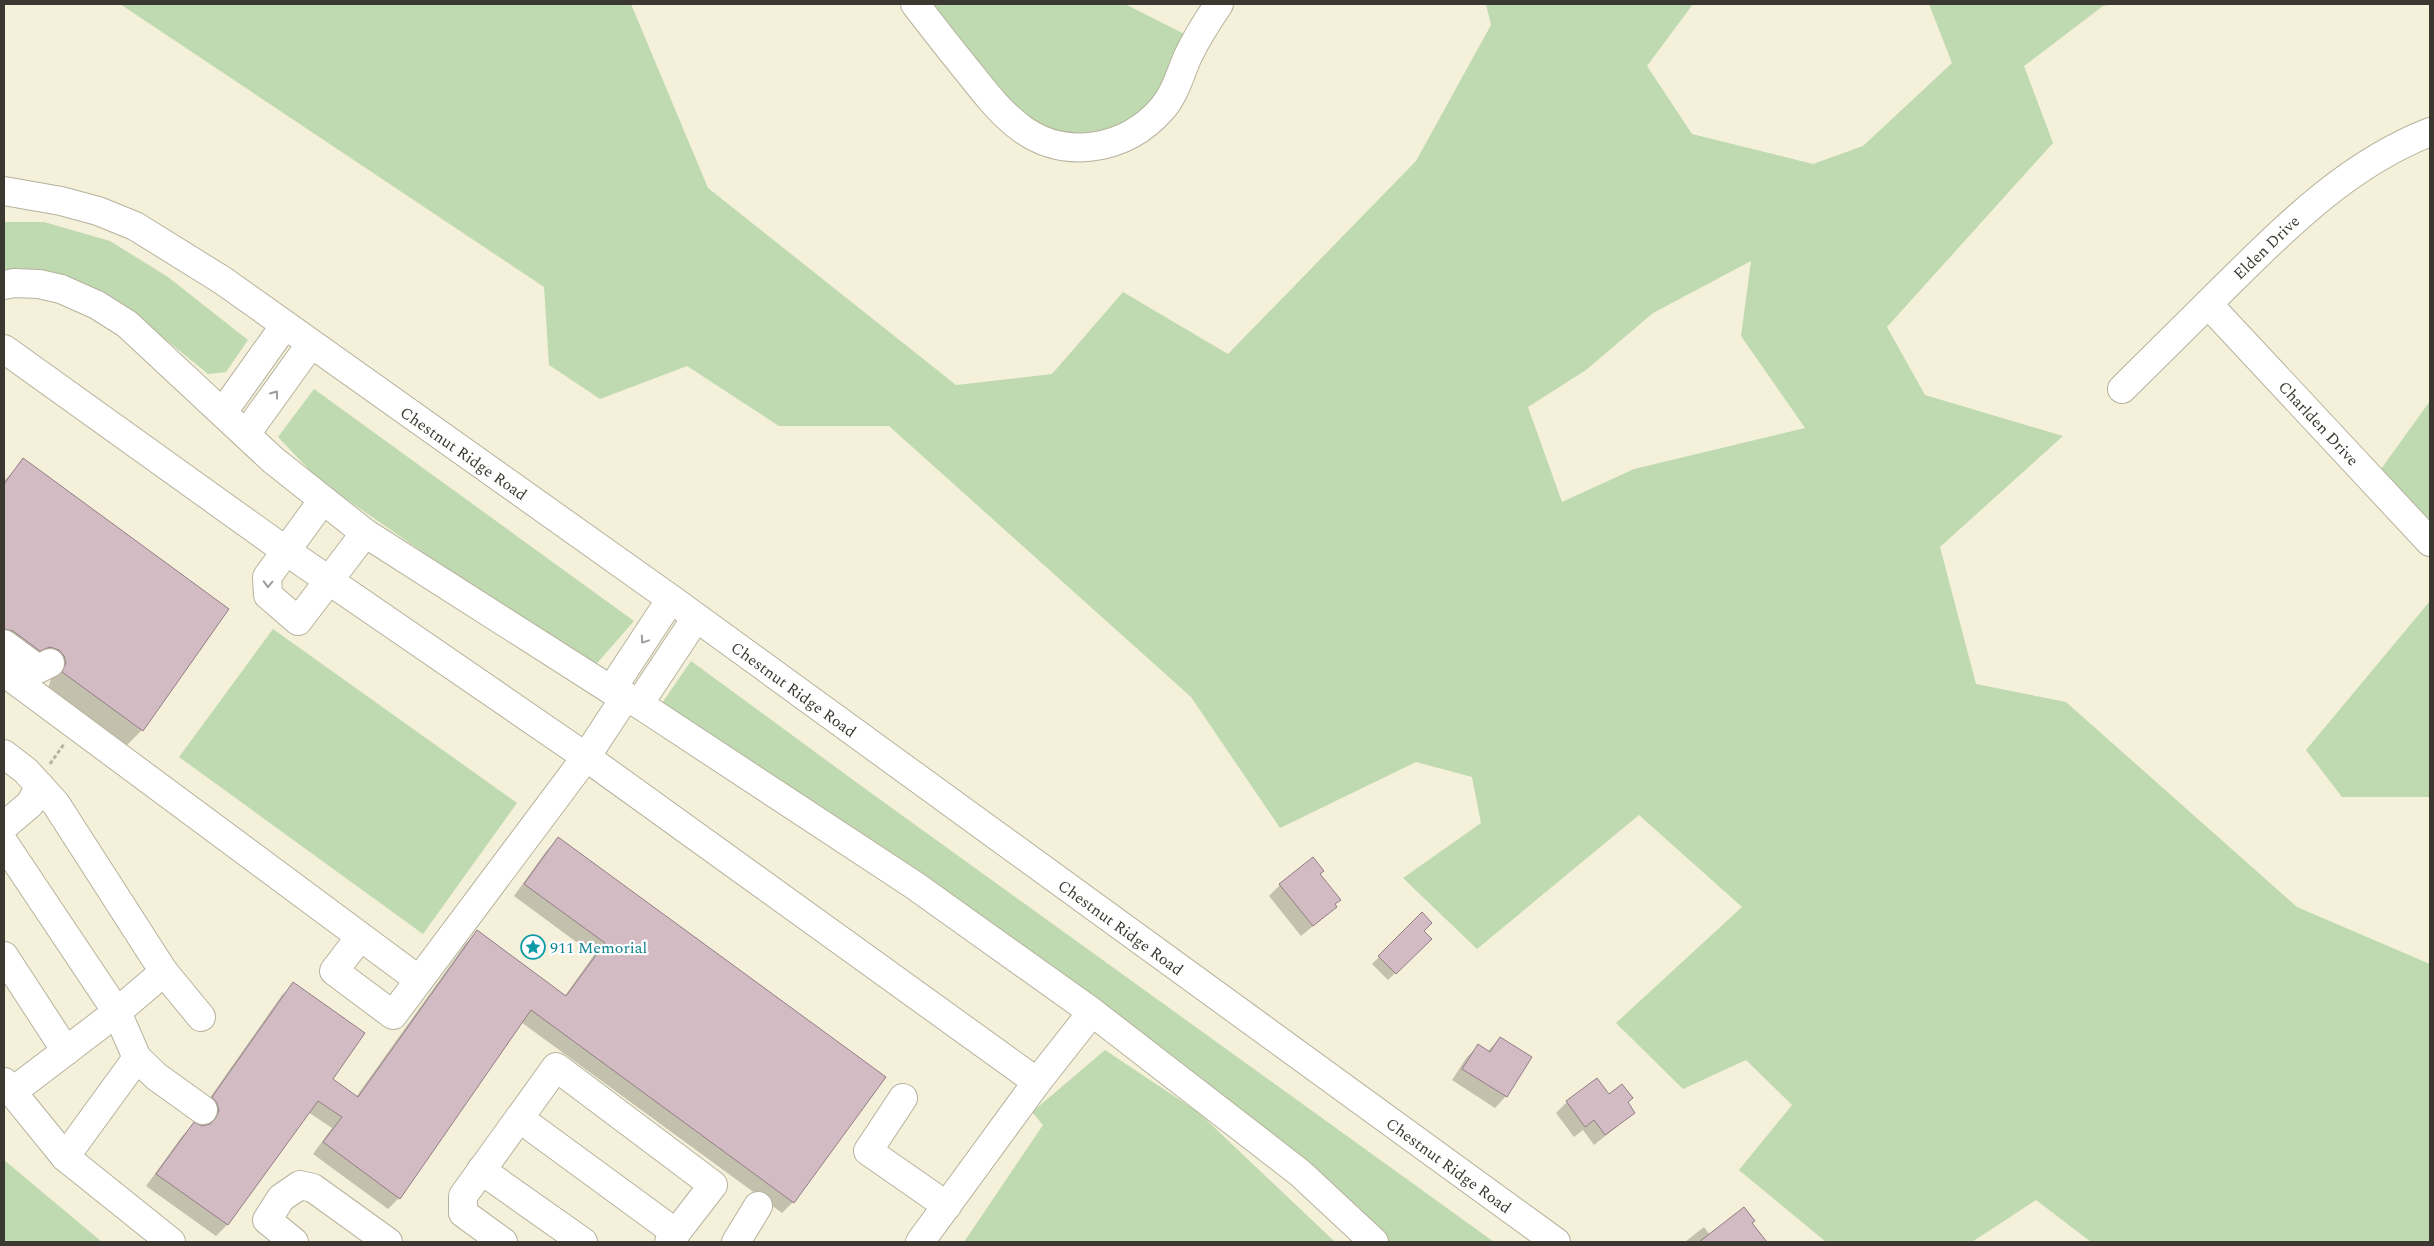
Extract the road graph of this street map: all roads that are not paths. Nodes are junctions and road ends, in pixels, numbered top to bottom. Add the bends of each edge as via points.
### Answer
1 (915, 4) edge
2 (1219, 4) edge
3 (2430, 132) edge
4 (4, 191) edge
5 (4, 285) edge
6 (2208, 304) junction
7 (285, 325) junction
8 (310, 345) junction
9 (4, 349) edge
10 (2122, 389) dead end
11 (223, 412) junction
12 (246, 434) junction
13 (323, 500) junction
14 (365, 533) junction
15 (2430, 542) edge
16 (286, 551) junction
17 (329, 580) junction
18 (671, 599) junction
19 (696, 618) junction
20 (4, 644) edge
21 (50, 664) dead end
22 (4, 672) edge
23 (625, 696) junction
24 (4, 754) edge
25 (586, 757) junction
26 (40, 786) junction
27 (4, 826) edge
28 (4, 843) edge
29 (360, 937) junction
30 (4, 956) edge
31 (164, 972) junction
32 (419, 980) junction
33 (117, 1012) junction
34 (1092, 1012) junction
35 (201, 1016) dead end
36 (66, 1050) junction
37 (137, 1058) junction
38 (1037, 1082) junction
39 (8, 1087) edge
40 (903, 1098) dead end
41 (203, 1110) dead end
42 (518, 1118) junction
43 (65, 1157) junction
44 (481, 1170) junction
45 (758, 1206) dead end
46 (947, 1206) junction
47 (672, 1238) edge
48 (171, 1242) edge
49 (294, 1242) edge
50 (388, 1242) edge
51 (503, 1242) edge
52 (583, 1242) edge
53 (736, 1242) edge
54 (920, 1242) edge
55 (1374, 1242) edge
56 (1556, 1242) edge

1 - 2 street via 999,111 1018,128 1040,140 1062,146 1086,147 1127,136 1162,109 1205,24
3 - 6 street, Elden Drive via 2370,161 2330,189 2293,220
4 - 7 street, Chestnut Ridge Road via 80,206 135,226 222,280
5 - 11 street via 38,284 61,288 97,305 127,324
6 - 10 street, Elden Drive
6 - 15 street, Charlden Drive
7 - 8 street, Chestnut Ridge Road
7 - 11 street
12 -> 8 street
8 - 18 street, Chestnut Ridge Road
9 - 16 street
11 - 12 street
12 - 13 street
13 - 14 street
13 - 16 street
14 - 17 street
14 - 23 street
16 - 17 street
16 -> 17 street via 267,577 268,595 298,621
17 - 25 street
18 - 19 street, Chestnut Ridge Road
18 -> 23 street
19 - 23 street
19 - 56 street, Chestnut Ridge Road
20 - 21 street via 38,669
22 - 29 street
23 - 25 street
23 - 34 street via 914,885
24 - 26 street
25 - 32 street
25 - 38 street
26 - 27 street via 30,804
26 - 31 street via 56,804
28 - 33 street
29 - 32 street
29 - 32 street via 334,971 394,1015
30 - 36 street
31 - 33 street
31 - 35 street
33 - 36 street
33 - 37 street
34 - 38 street
34 - 55 street via 1300,1173
36 - 39 street
37 - 41 street
37 - 43 street
38 - 46 street
39 - 43 street
40 - 46 street via 868,1151
42 - 44 street
42 - 47 street
42 - 47 street via 556,1066 713,1185
43 - 48 street
44 - 51 street via 463,1196 463,1213
44 - 52 street
45 - 53 street
46 - 54 street
49 - 50 street via 267,1220 281,1198 300,1185 312,1188

